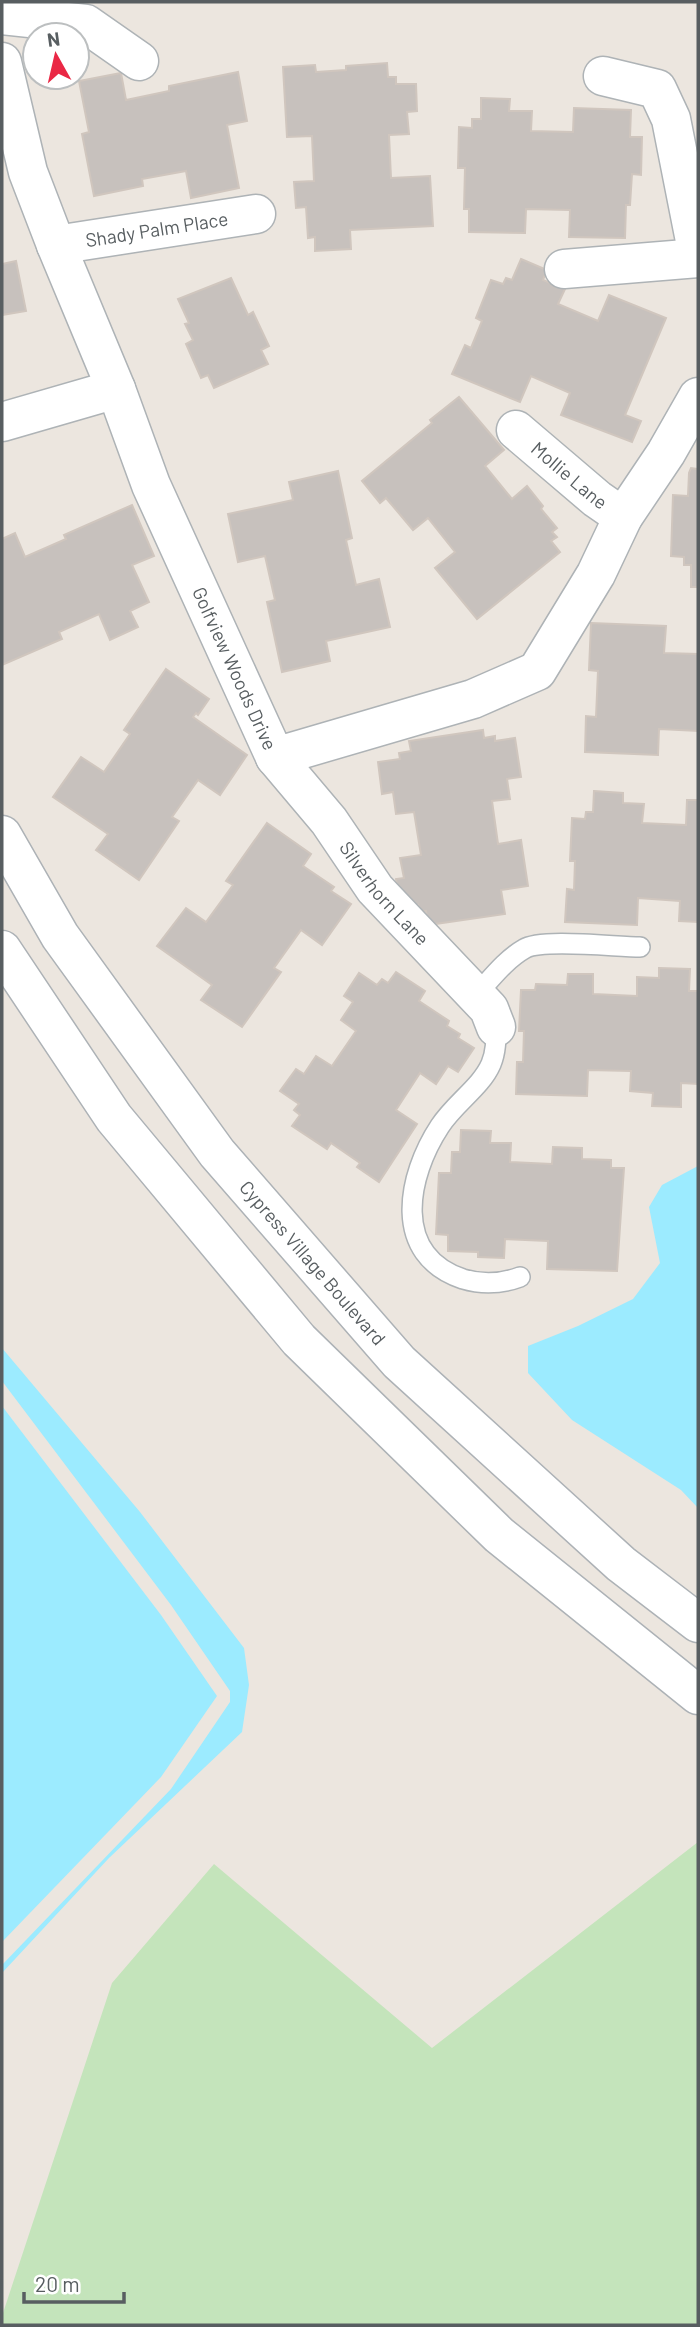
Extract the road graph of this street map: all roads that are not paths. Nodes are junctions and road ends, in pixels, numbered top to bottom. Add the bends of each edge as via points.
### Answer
1 (2, 15) edge
2 (139, 61) dead end
3 (2, 62) edge
4 (603, 76) dead end
5 (15, 175) edge
6 (256, 214) dead end
7 (56, 245) junction
8 (698, 257) edge
9 (564, 269) dead end
10 (116, 389) junction
11 (695, 409) edge
12 (2, 422) edge
13 (516, 430) dead end
14 (623, 517) junction
15 (275, 757) junction
16 (2, 835) edge
17 (640, 947) dead end
18 (2, 950) edge
19 (476, 995) junction
20 (496, 1027) joint
21 (520, 1277) dead end
22 (698, 1623) edge
23 (698, 1695) edge

1 - 2 street via 86,24
3 - 5 street, Golfview Woods Drive
4 - 8 street via 657,89 671,119
5 - 7 street, Golfview Woods Drive
6 - 7 street, Shady Palm Place
7 - 10 street, Golfview Woods Drive
8 - 9 street
10 - 12 street
10 - 15 street, Golfview Woods Drive via 151,485
11 - 14 street, Golfview Woods Drive
13 - 14 street, Mollie Lane
14 - 15 street, Golfview Woods Drive via 596,574 537,671 473,699
15 - 19 street, Silverhorn Lane via 330,821 375,889
16 - 22 street, Cypress Village Boulevard via 60,936 217,1153 398,1362 621,1564
17 - 19 lane via 526,947
18 - 23 street via 114,1118 299,1340 499,1535
19 - 20 street, Silverhorn Lane via 489,1009
20 - 21 lane via 492,1063 482,1081 456,1105 430,1142 411,1214 420,1248 449,1273 494,1284

